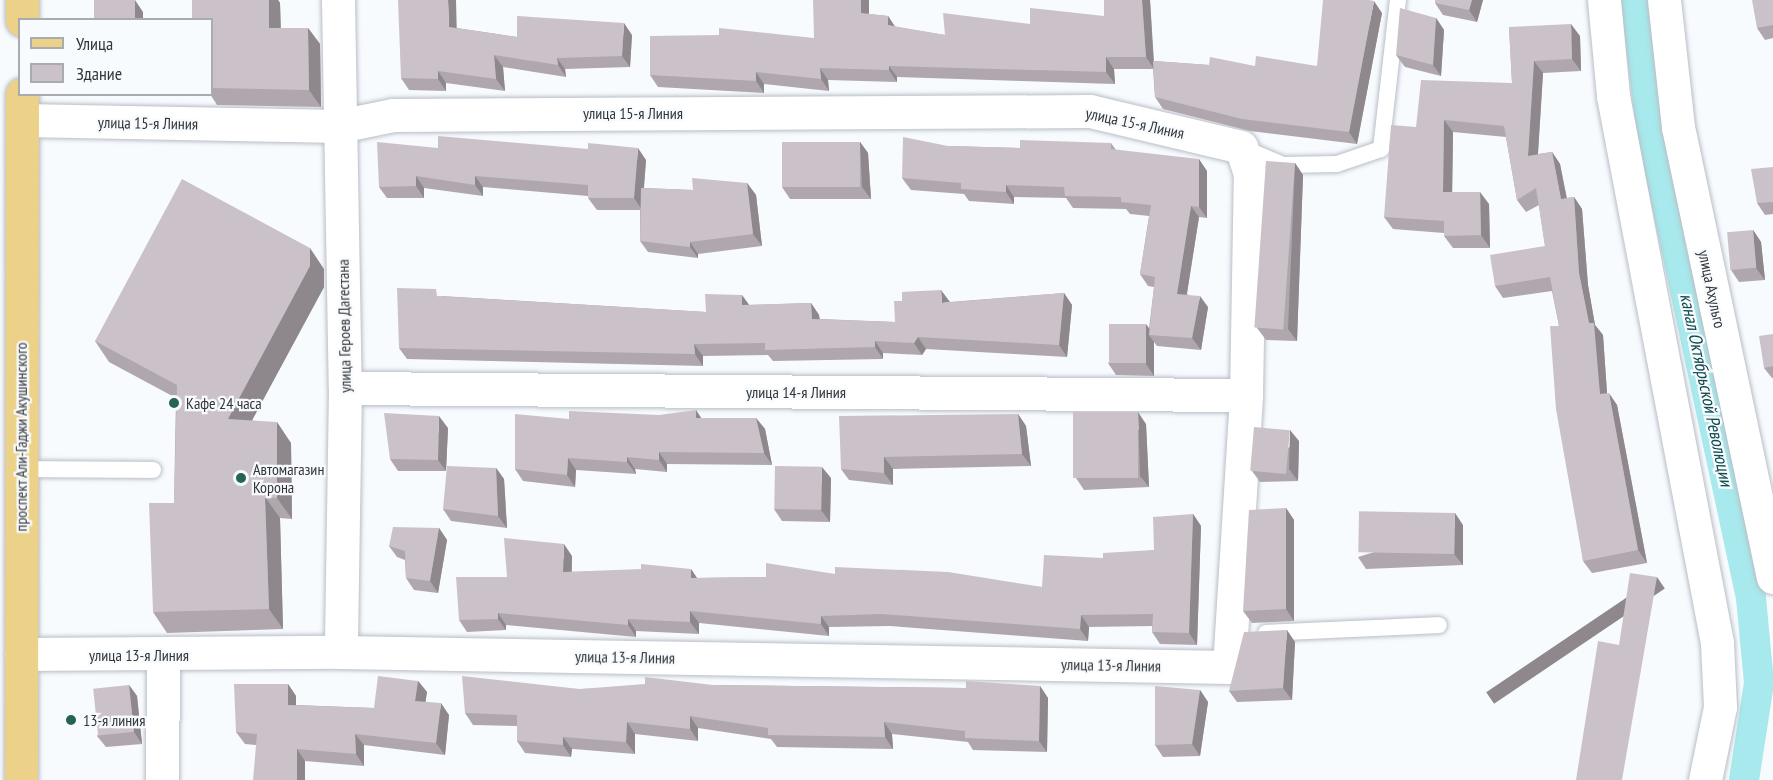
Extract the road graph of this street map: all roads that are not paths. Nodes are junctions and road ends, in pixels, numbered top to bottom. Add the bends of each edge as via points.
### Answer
1 (12, 0) edge
2 (22, 0) edge
3 (338, 0) edge
4 (1398, 0) edge
5 (1604, 0) edge
6 (1664, 0) edge
7 (0, 11) edge
8 (22, 18) edge
9 (22, 107) edge
10 (339, 126) junction
11 (1241, 147) junction
12 (345, 388) junction
13 (1246, 395) junction
14 (21, 469) junction
15 (153, 470) dead end
16 (1773, 577) edge
17 (1439, 625) dead end
18 (1232, 634) junction
19 (341, 652) junction
20 (21, 654) junction
21 (163, 656) junction
22 (21, 780) edge
23 (162, 780) edge
24 (1705, 780) edge

1 - 7 main road
2 - 8 main road
3 - 10 street, улица Героев Дагестана
4 - 11 lane via 1394,74 1381,148 1337,164 1283,165
5 - 24 street via 1613,96 1717,643 1720,707
6 - 16 street, улица Ахульго via 1678,127
9 - 10 street, улица 15-я Линия
9 - 14 main road, проспект Али-Гаджи Акушинского
10 - 11 street, улица 15-я Линия via 393,115 1090,111
10 - 12 street, улица Героев Дагестана
11 - 13 street via 1250,174
12 - 13 street, улица 14-я Линия
12 - 19 street, улица Героев Дагестана
13 - 18 street
14 - 15 lane
14 - 20 main road, проспект Али-Гаджи Акушинского
17 - 18 lane
18 - 19 street, улица 13-я Линия via 1229,667
19 - 21 street, улица 13-я Линия
20 - 21 street, улица 13-я Линия
20 - 22 main road, проспект Али-Гаджи Акушинского
21 - 23 street

